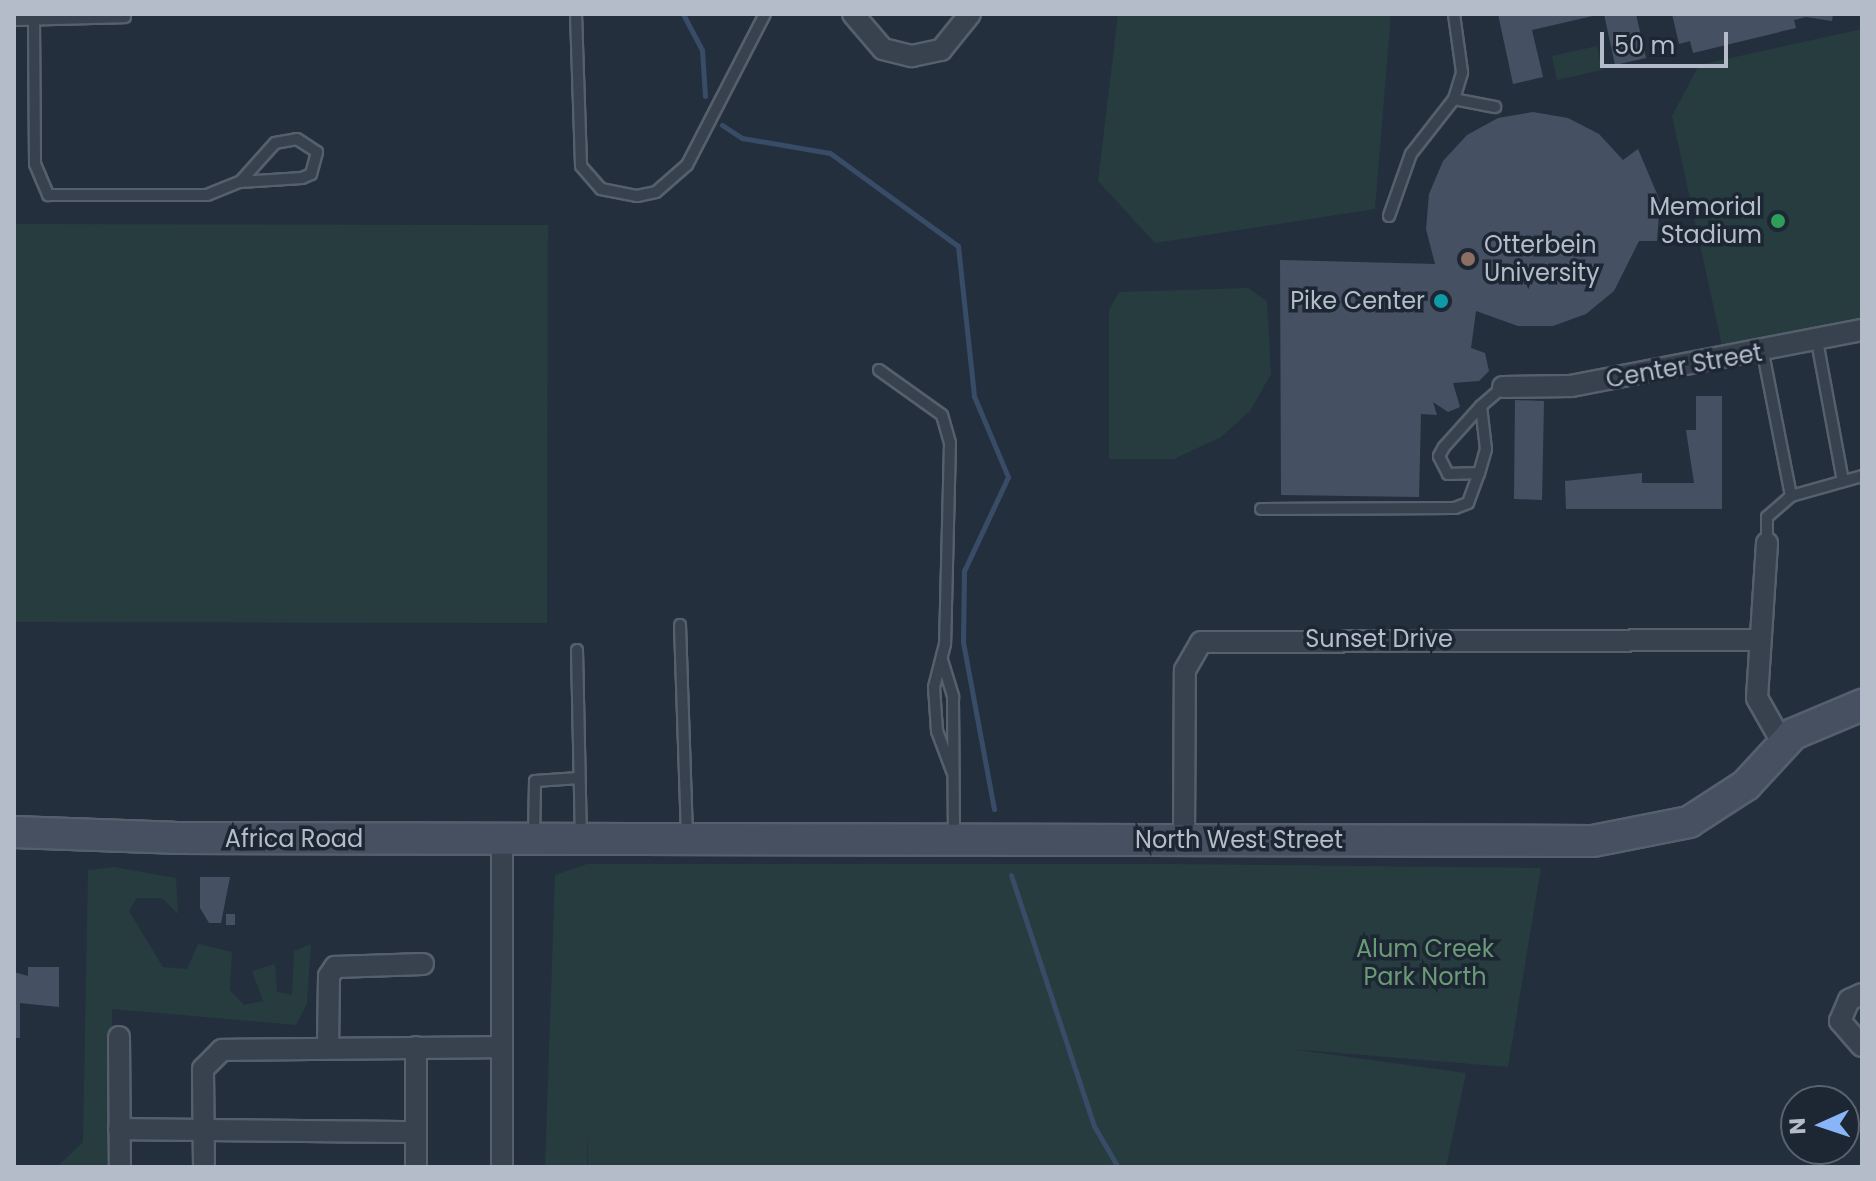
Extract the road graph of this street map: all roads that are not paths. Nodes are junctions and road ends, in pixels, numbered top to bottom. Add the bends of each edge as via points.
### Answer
1 (576, 14) edge
2 (765, 14) edge
3 (853, 14) edge
4 (970, 14) edge
5 (1454, 14) edge
6 (125, 17) dead end
7 (14, 20) edge
8 (34, 20) junction
9 (1454, 99) junction
10 (1495, 107) dead end
11 (240, 182) junction
12 (1389, 216) dead end
13 (1862, 330) edge
14 (1817, 341) junction
15 (1763, 353) junction
16 (879, 370) dead end
17 (1503, 387) joint
18 (1481, 406) junction
19 (1479, 473) junction
20 (1862, 476) edge
21 (1843, 481) junction
22 (1791, 496) junction
23 (1261, 509) dead end
24 (1767, 543) joint
25 (680, 625) dead end
26 (1760, 640) junction
27 (577, 650) dead end
28 (942, 660) junction
29 (1862, 705) edge
30 (1783, 744) junction
31 (952, 771) junction
32 (579, 778) junction
33 (14, 832) edge
34 (502, 839) junction
35 (954, 839) junction
36 (1184, 839) junction
37 (534, 840) junction
38 (578, 840) junction
39 (687, 840) junction
40 (423, 964) dead end
41 (1862, 994) edge
42 (119, 1037) dead end
43 (1862, 1046) edge
44 (416, 1047) junction
45 (502, 1047) junction
46 (328, 1048) junction
47 (119, 1129) junction
48 (203, 1130) junction
49 (416, 1132) junction
50 (120, 1167) edge
51 (204, 1167) edge
52 (416, 1167) edge
53 (502, 1167) edge

1 - 2 lane via 581,166 601,189 656,192 687,165
3 - 4 street via 883,49 912,56 941,50
5 - 9 lane via 1462,72
6 - 8 lane
7 - 8 lane
8 - 11 lane via 35,164 48,195 207,195
9 - 10 lane
9 - 12 lane via 1411,154
11 - 11 lane via 275,143 297,139 317,152 311,174 302,178
13 - 14 street, Center Street
14 - 15 street, Center Street
14 - 21 lane
15 - 17 street, Center Street via 1571,386
15 - 22 lane
16 - 28 lane via 942,415 950,443
17 - 18 lane
18 - 19 lane via 1486,449
18 - 19 lane via 1439,456 1448,474
19 - 23 lane via 1468,503 1455,508
20 - 21 lane
21 - 22 lane
22 - 24 lane via 1767,517
24 - 26 street
25 - 39 lane
26 - 30 street via 1759,712
26 - 36 street, Sunset Drive via 1201,642 1185,670
27 - 32 lane
28 - 31 lane via 953,697
28 - 31 lane via 935,710
29 - 30 street, North West Street via 1819,719
30 - 36 street, North West Street via 1708,813 1625,838
31 - 35 lane
32 - 37 lane via 535,781
32 - 38 lane
33 - 34 street, Africa Road
34 - 37 street, Africa Road
34 - 45 street
35 - 36 street, North West Street
35 - 39 street, North West Street
37 - 38 street, Africa Road
38 - 39 street, North West Street
40 - 46 street via 335,967 329,976
41 - 43 street via 1849,1000 1840,1021
42 - 47 street
44 - 45 street
44 - 46 street
44 - 49 street
45 - 53 street
46 - 48 street via 222,1050 203,1069
47 - 48 street
47 - 50 street
48 - 49 street
48 - 51 street
49 - 52 street

